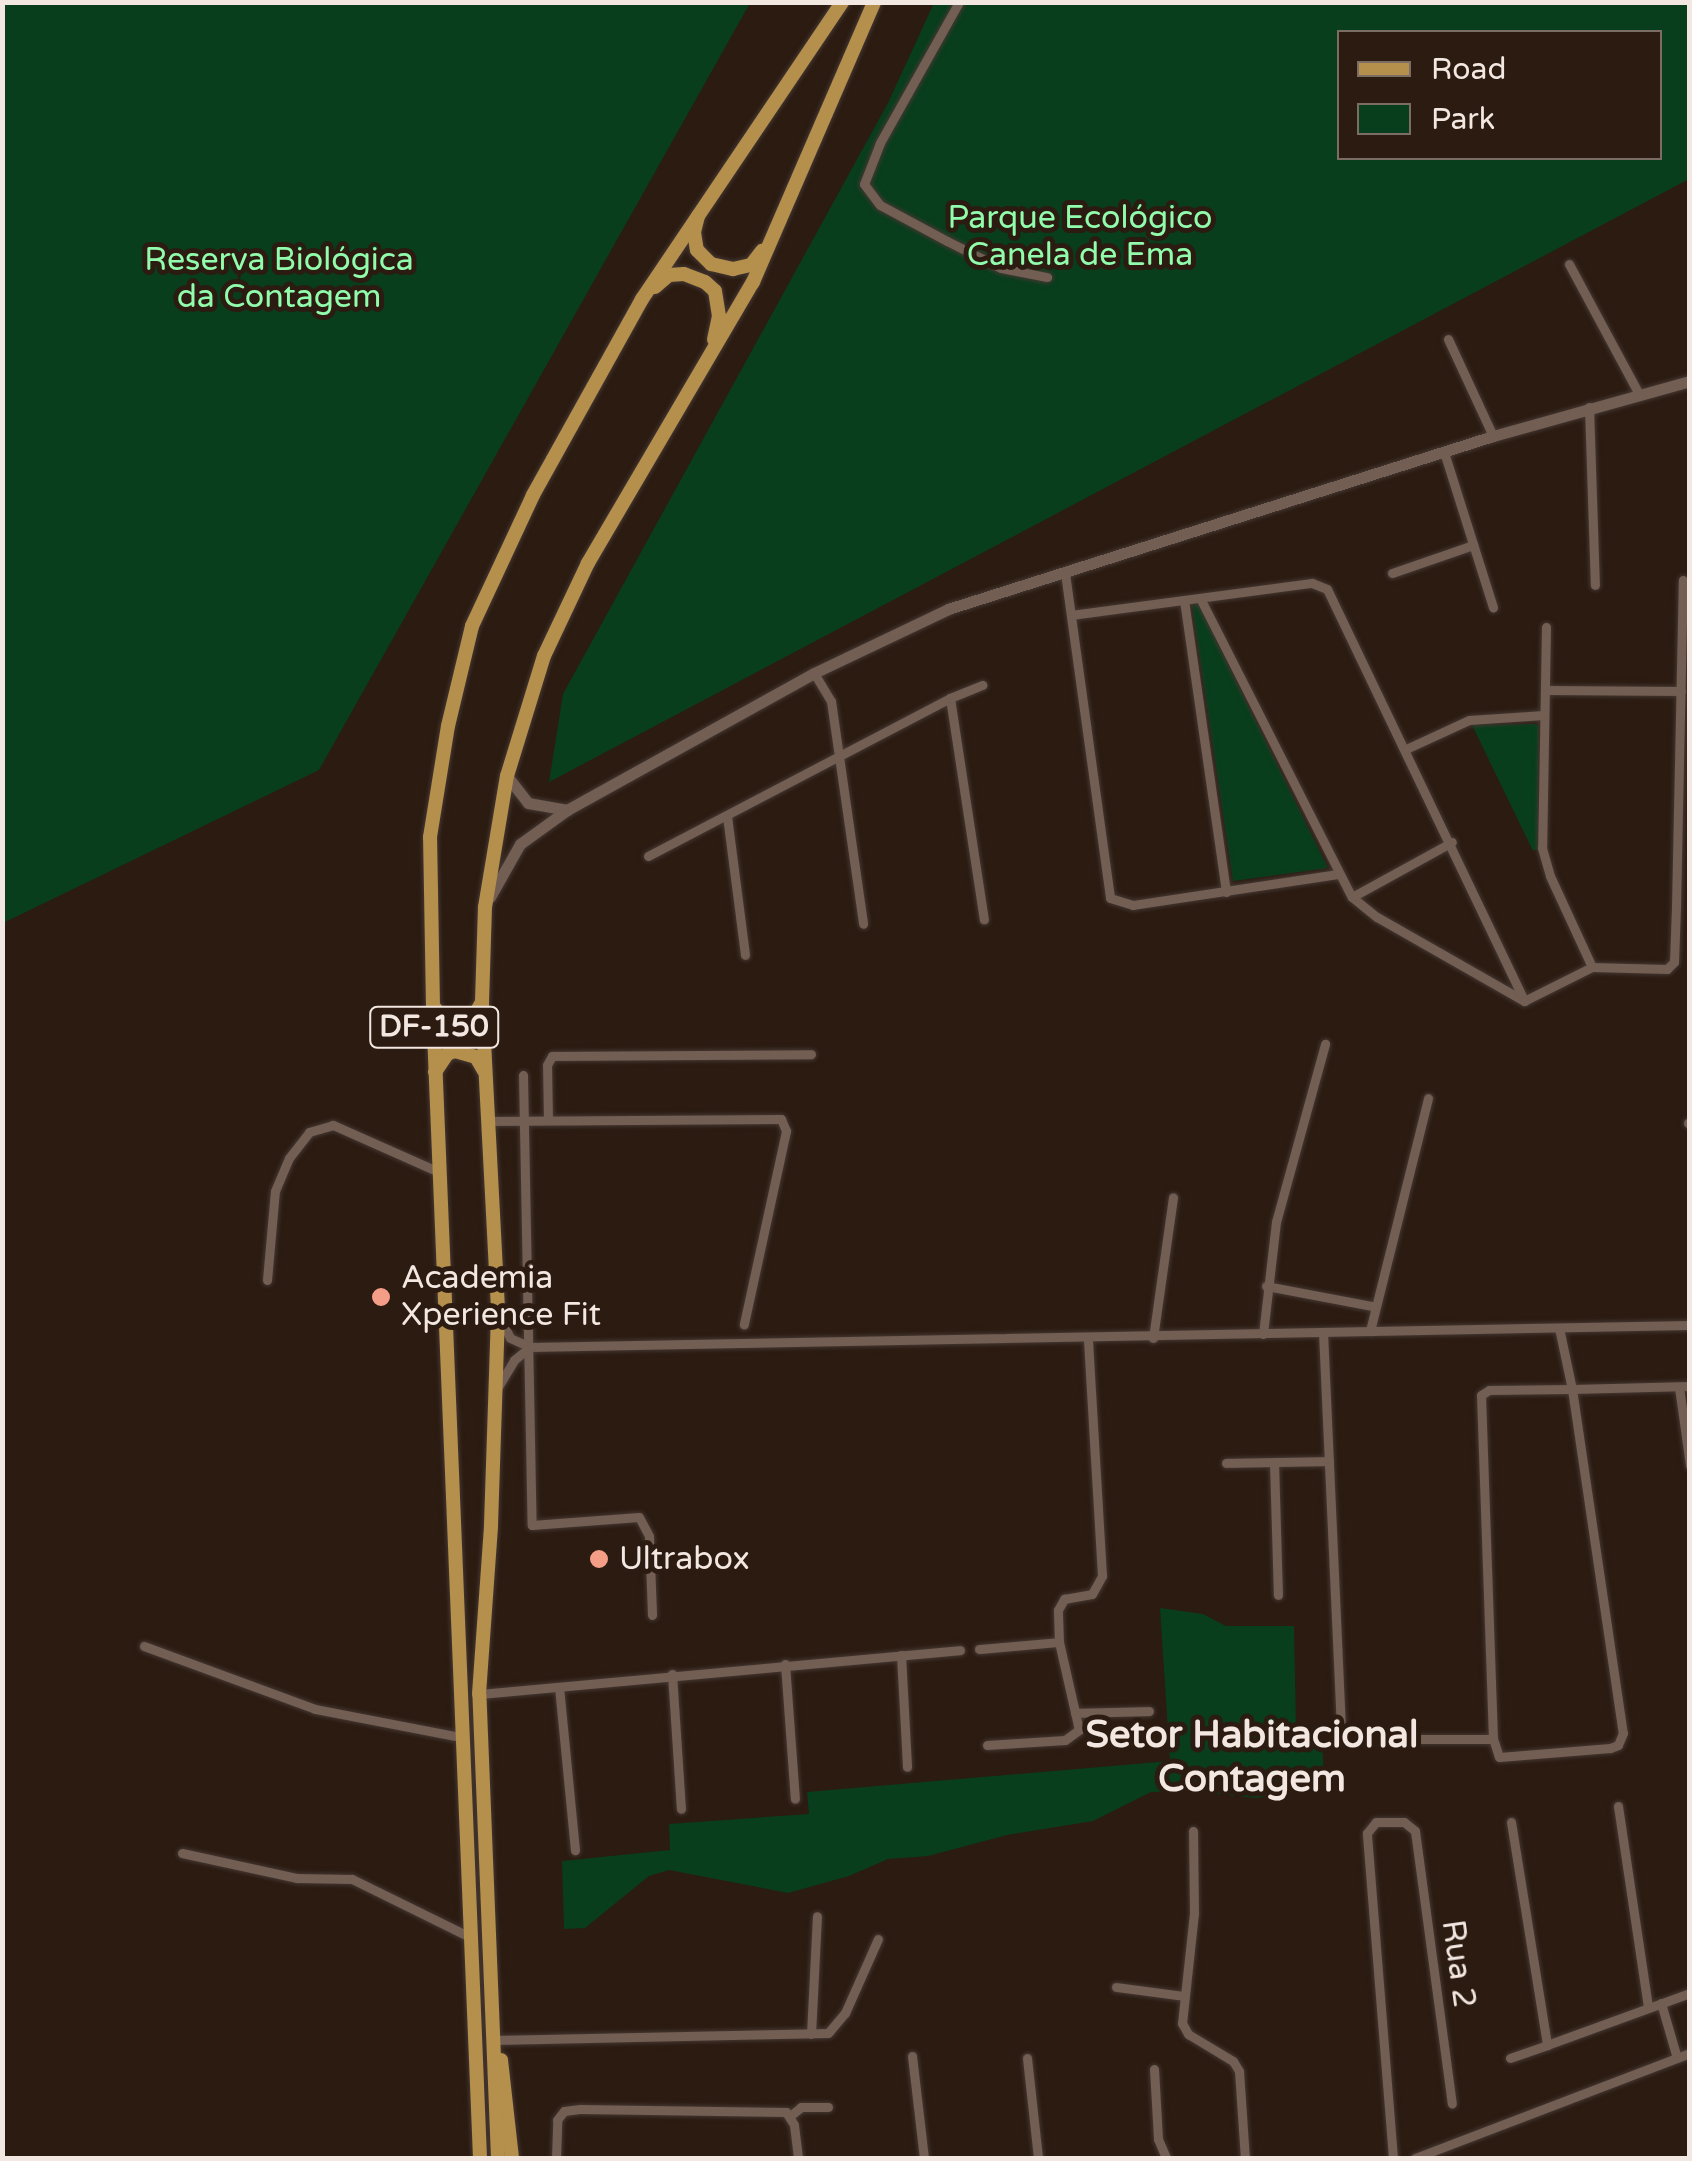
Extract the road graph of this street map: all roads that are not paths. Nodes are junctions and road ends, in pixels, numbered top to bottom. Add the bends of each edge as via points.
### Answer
1 (842, 2) edge
2 (874, 2) edge
3 (960, 2) edge
4 (701, 205) junction
5 (774, 238) junction
6 (1569, 264) dead end
7 (1047, 277) dead end
8 (642, 299) junction
9 (1448, 340) dead end
10 (712, 350) junction
11 (1690, 381) edge
12 (1639, 394) junction
13 (1589, 407) junction
14 (1493, 436) junction
15 (1444, 452) junction
16 (1474, 545) junction
17 (1065, 573) junction
18 (1392, 573) dead end
19 (1682, 580) dead end
20 (1595, 585) dead end
21 (1200, 598) junction
22 (1184, 600) junction
23 (1493, 607) dead end
24 (1071, 615) junction
25 (1546, 628) dead end
26 (814, 673) junction
27 (983, 686) dead end
28 (1544, 690) junction
29 (1681, 692) junction
30 (950, 698) junction
31 (1544, 715) junction
32 (1406, 749) junction
33 (840, 756) junction
34 (507, 776) junction
35 (568, 810) junction
36 (727, 816) junction
37 (1452, 842) junction
38 (648, 856) dead end
39 (1337, 874) junction
40 (1226, 892) junction
41 (1352, 896) junction
42 (485, 907) junction
43 (1676, 908) junction
44 (1690, 908) edge
45 (984, 919) dead end
46 (863, 924) dead end
47 (745, 955) dead end
48 (1592, 968) junction
49 (1524, 1001) junction
50 (482, 1002) junction
51 (433, 1006) junction
52 (1325, 1044) dead end
53 (811, 1054) dead end
54 (484, 1071) junction
55 (435, 1073) junction
56 (523, 1075) dead end
57 (1428, 1098) dead end
58 (524, 1120) junction
59 (548, 1120) junction
60 (488, 1121) junction
61 (439, 1172) junction
62 (1173, 1197) dead end
63 (268, 1280) dead end
64 (1266, 1286) junction
65 (1372, 1306) junction
66 (498, 1309) junction
67 (744, 1324) dead end
68 (1690, 1325) edge
69 (1559, 1328) junction
70 (1323, 1332) junction
71 (1370, 1332) junction
72 (1263, 1334) junction
73 (1153, 1338) junction
74 (1088, 1340) junction
75 (530, 1347) junction
76 (1684, 1387) edge
77 (1572, 1389) junction
78 (496, 1390) junction
79 (1329, 1461) junction
80 (1274, 1462) junction
81 (1226, 1464) dead end
82 (1690, 1464) edge
83 (1278, 1595) dead end
84 (652, 1614) dead end
85 (1059, 1642) junction
86 (144, 1646) dead end
87 (979, 1648) dead end
88 (960, 1650) dead end
89 (900, 1655) junction
90 (785, 1664) junction
91 (672, 1674) junction
92 (559, 1687) junction
93 (478, 1694) junction
94 (1150, 1711) dead end
95 (1075, 1714) junction
96 (1342, 1722) dead end
97 (460, 1737) junction
98 (1418, 1739) dead end
99 (1493, 1739) junction
100 (988, 1745) dead end
101 (907, 1767) dead end
102 (795, 1799) dead end
103 (1618, 1806) dead end
104 (681, 1809) dead end
105 (1511, 1822) dead end
106 (1193, 1830) dead end
107 (575, 1850) dead end
108 (182, 1853) dead end
109 (817, 1916) dead end
110 (472, 1938) junction
111 (878, 1939) dead end
112 (1116, 1987) dead end
113 (1690, 1992) edge
114 (1184, 1996) junction
115 (1661, 2003) junction
116 (1648, 2007) junction
117 (811, 2034) junction
118 (494, 2044) junction
119 (1548, 2045) junction
120 (1690, 2053) edge
121 (912, 2056) dead end
122 (1028, 2058) dead end
123 (1510, 2058) dead end
124 (1677, 2058) junction
125 (1154, 2069) dead end
126 (1452, 2103) dead end
127 (828, 2107) dead end
128 (790, 2116) junction
129 (477, 2158) edge
130 (498, 2158) edge
131 (512, 2158) edge
132 (556, 2158) edge
133 (798, 2158) edge
134 (924, 2158) edge
135 (1038, 2158) edge
136 (1165, 2158) edge
137 (1245, 2158) edge
138 (1393, 2158) edge
139 (1415, 2158) edge

1 - 4 main road, DF-150
2 - 5 main road, DF-150
3 - 7 street via 880,142 864,184 880,204 947,242 1002,268
4 - 5 main road via 697,250 711,264 750,265
4 - 8 main road, DF-150
5 - 10 main road, DF-150
6 - 12 street
8 - 10 main road via 668,275 704,282 715,291 719,316
8 - 51 main road, DF-150 via 511,539 464,652 430,837
9 - 14 street
10 - 34 main road, DF-150 via 588,563 544,656
11 - 12 street
12 - 13 street
13 - 14 street
13 - 20 street
14 - 15 street
15 - 16 street
15 - 17 street
16 - 18 street
16 - 23 street
17 - 24 street
17 - 26 street via 948,609
19 - 29 street
21 - 22 street
21 - 32 street via 1312,582 1327,589
21 - 39 street
22 - 24 street
22 - 40 street
24 - 40 street via 1110,898 1134,905
25 - 28 street
26 - 33 street via 831,701
26 - 35 street
27 - 30 street
28 - 29 street
28 - 31 street
29 - 43 street
30 - 33 street
30 - 45 street
31 - 32 street via 1469,720
31 - 48 street via 1542,848
32 - 37 street
33 - 36 street
33 - 46 street
34 - 35 street via 528,803
34 - 42 main road, DF-150
35 - 42 street via 520,844
36 - 38 street
36 - 47 street
37 - 41 street
37 - 49 street
39 - 40 street
39 - 41 street
41 - 49 street
42 - 50 main road, DF-150
43 - 44 street
43 - 48 street via 1674,962 1667,969
48 - 49 street
50 - 51 main road via 472,1020 460,1024 447,1022
50 - 54 main road, DF-150
51 - 55 main road, DF-150
52 - 64 street via 1291,1161
53 - 59 street via 552,1056
54 - 55 main road via 476,1057 455,1052
54 - 60 main road, DF-150
55 - 61 main road, DF-150
56 - 58 street
57 - 65 street
58 - 59 street
58 - 60 street
58 - 75 street
59 - 67 street via 781,1119 786,1131
60 - 66 main road, DF-150
61 - 63 street via 334,1126 309,1132 276,1191
61 - 97 main road, DF-150
62 - 73 street
64 - 65 street
64 - 72 street
65 - 71 street
66 - 75 street via 510,1338
66 - 78 main road, DF-150
68 - 69 street
69 - 71 street
69 - 77 street
70 - 71 street
70 - 72 street
70 - 79 street
72 - 73 street
73 - 74 street
74 - 75 street
74 - 85 street via 1102,1576 1092,1594 1060,1604
75 - 78 street
75 - 84 street via 532,1525 640,1518 649,1536
76 - 77 street
76 - 82 street
77 - 99 street via 1489,1390 1479,1402
77 - 99 street via 1622,1740 1610,1748 1506,1759 1496,1754
78 - 93 main road, DF-150
79 - 80 street
79 - 96 street
80 - 81 street
80 - 83 street
85 - 87 street
85 - 95 street
86 - 97 street via 315,1708
88 - 89 street
89 - 90 street
89 - 101 street
90 - 91 street
90 - 102 street
91 - 92 street
91 - 104 street
92 - 93 street
92 - 107 street
93 - 118 main road, DF-150
94 - 95 street
95 - 100 street via 1074,1738
97 - 110 main road, DF-150
98 - 99 street
103 - 116 street
105 - 119 street
106 - 114 street via 1194,1913
108 - 110 street via 297,1878 352,1878
109 - 117 street
110 - 129 main road, DF-150
111 - 117 street via 840,2022 828,2034
112 - 114 street
113 - 115 street
114 - 137 street via 1184,2029 1239,2071
115 - 116 street
115 - 124 street
116 - 119 street
117 - 118 street
118 - 130 main road, DF-150
118 - 131 main road via 505,2072
119 - 123 street
120 - 124 street
121 - 134 street
122 - 135 street
124 - 139 street
125 - 136 street
126 - 138 street, Rua 2 via 1415,1831 1404,1822 1382,1821 1367,1833
127 - 128 street via 801,2107
128 - 132 street via 564,2111 556,2126
128 - 133 street

